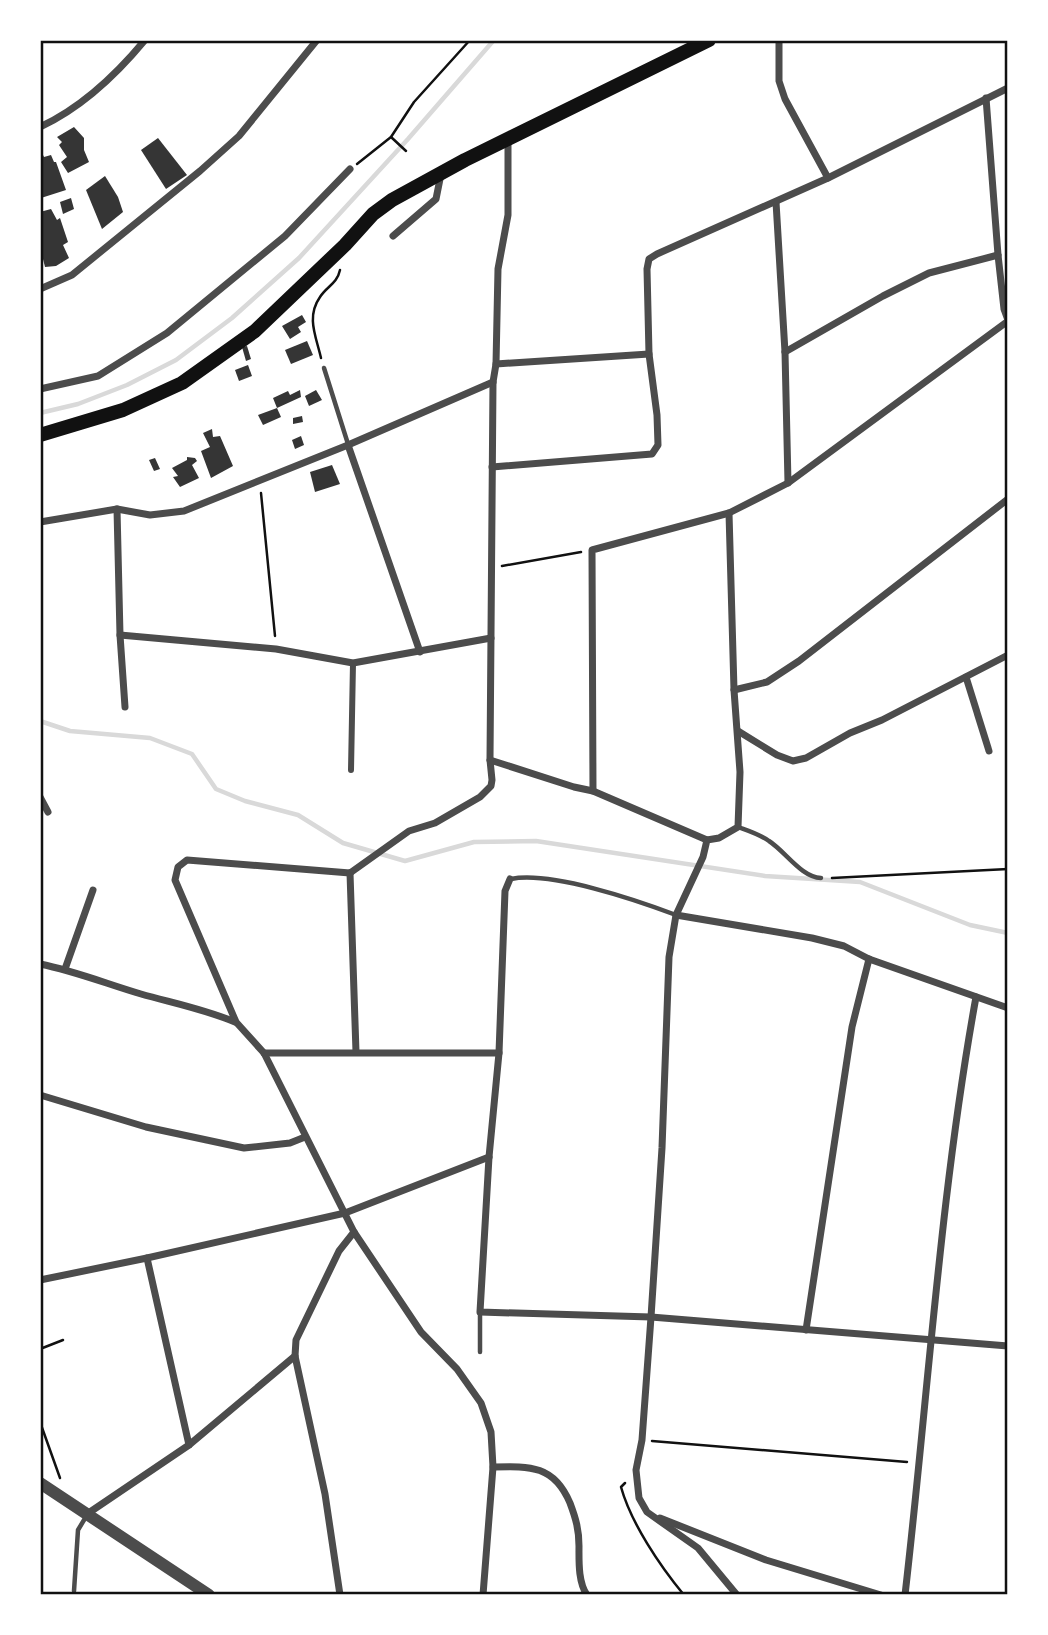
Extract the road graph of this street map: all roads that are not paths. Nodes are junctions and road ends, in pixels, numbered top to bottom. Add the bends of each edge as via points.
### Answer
1 (145, 40) edge
2 (317, 40) edge
3 (709, 40) edge
4 (779, 40) edge
5 (1008, 88) edge
6 (986, 98) junction
7 (40, 127) edge
8 (509, 140) junction
9 (350, 169) road end
10 (441, 174) junction
11 (828, 178) junction
12 (776, 202) junction
13 (393, 236) dead end
14 (998, 255) junction
15 (40, 289) edge
16 (1008, 321) edge
17 (785, 352) junction
18 (649, 354) junction
19 (496, 364) junction
20 (324, 368) road end
21 (494, 382) junction
22 (40, 389) edge
23 (40, 435) edge
24 (348, 445) junction
25 (492, 467) junction
26 (788, 483) junction
27 (1008, 499) edge
28 (117, 509) junction
29 (729, 513) junction
30 (40, 522) edge
31 (120, 635) junction
32 (491, 638) junction
33 (420, 652) junction
34 (1008, 655) edge
35 (353, 663) junction
36 (966, 677) junction
37 (734, 690) junction
38 (125, 707) dead end
39 (738, 731) junction
40 (989, 751) dead end
41 (490, 760) junction
42 (351, 770) dead end
43 (593, 791) junction
44 (40, 797) edge
45 (48, 812) dead end
46 (738, 827) junction
47 (707, 840) junction
48 (350, 873) junction
49 (821, 878) road end
50 (510, 879) joint
51 (93, 890) dead end
52 (676, 915) junction
53 (870, 959) junction
54 (40, 964) edge
55 (65, 969) junction
56 (976, 997) junction
57 (1008, 1008) edge
58 (236, 1022) junction
59 (356, 1052) junction
60 (264, 1053) junction
61 (499, 1053) junction
62 (40, 1096) edge
63 (305, 1137) junction
64 (489, 1157) junction
65 (345, 1213) junction
66 (354, 1232) junction
67 (147, 1258) junction
68 (40, 1280) edge
69 (480, 1312) junction
70 (651, 1317) junction
71 (806, 1330) junction
72 (931, 1338) junction
73 (1008, 1346) edge
74 (480, 1352) dead end
75 (295, 1356) junction
76 (189, 1445) junction
77 (493, 1467) junction
78 (40, 1483) edge
79 (647, 1513) junction
80 (87, 1514) junction
81 (74, 1591) dead end
82 (209, 1595) edge
83 (340, 1595) edge
84 (483, 1595) edge
85 (587, 1595) edge
86 (737, 1595) edge
87 (881, 1595) edge
88 (905, 1595) edge

1 - 7 street via 92,93
2 - 15 street via 239,136 72,275
3 - 8 main road
4 - 11 street via 779,81 785,99
5 - 6 street
6 - 11 street
6 - 14 street
8 - 10 main road
8 - 19 street via 509,215 498,268
9 - 22 street via 285,236 167,333 98,376
10 - 13 street via 436,199
10 - 23 main road via 373,214 255,331 182,383 123,410
11 - 12 street
12 - 17 street
12 - 18 street via 649,259
14 - 16 street
14 - 17 street via 929,274
16 - 26 street
17 - 26 street
18 - 19 street
18 - 25 street via 658,445 652,454
19 - 21 street
20 - 24 lane
21 - 24 street
21 - 25 street
24 - 28 street via 184,511 150,514
24 - 33 street
25 - 32 street
26 - 29 street
27 - 37 street via 799,661 767,682
28 - 30 street
28 - 31 street
29 - 37 street
29 - 43 street via 592,550
31 - 35 street via 276,649
31 - 38 street
32 - 33 street
32 - 41 street
33 - 35 street
34 - 36 street
35 - 42 street
36 - 39 street via 806,758 793,761 777,755
36 - 40 street
37 - 39 street
39 - 46 street
41 - 43 street
41 - 48 street via 491,786 480,797 435,823 409,831
43 - 47 street
44 - 45 street
46 - 47 street
46 - 49 lane via 758,834 803,872
47 - 52 street
48 - 58 street via 187,860 178,867 175,880
48 - 59 street
50 - 52 lane via 541,878 629,898
50 - 61 street via 505,891
51 - 55 street
52 - 53 street via 812,938
52 - 70 street via 668,957
53 - 56 street
53 - 71 street via 852,1027
54 - 55 street
55 - 58 street
56 - 57 street
56 - 72 street via 963,1068
58 - 60 street
59 - 60 street
59 - 61 street
60 - 63 street
61 - 64 street
62 - 63 street via 146,1127 244,1148
63 - 65 street
64 - 65 street
64 - 69 street
65 - 66 street
65 - 67 street
66 - 75 street via 339,1251 296,1340
66 - 77 street via 421,1332 457,1369 481,1403 491,1432
67 - 68 street
67 - 76 street
69 - 70 street
69 - 74 lane
70 - 71 street
70 - 79 street via 636,1470 639,1498
71 - 72 street
72 - 73 street
72 - 88 street
75 - 76 street
75 - 83 street via 325,1494
76 - 80 street
77 - 84 street
77 - 85 street via 524,1466 555,1477 579,1526 579,1567
78 - 80 street
79 - 86 street via 698,1548
79 - 87 street via 766,1560
80 - 81 lane via 78,1530
80 - 82 street

